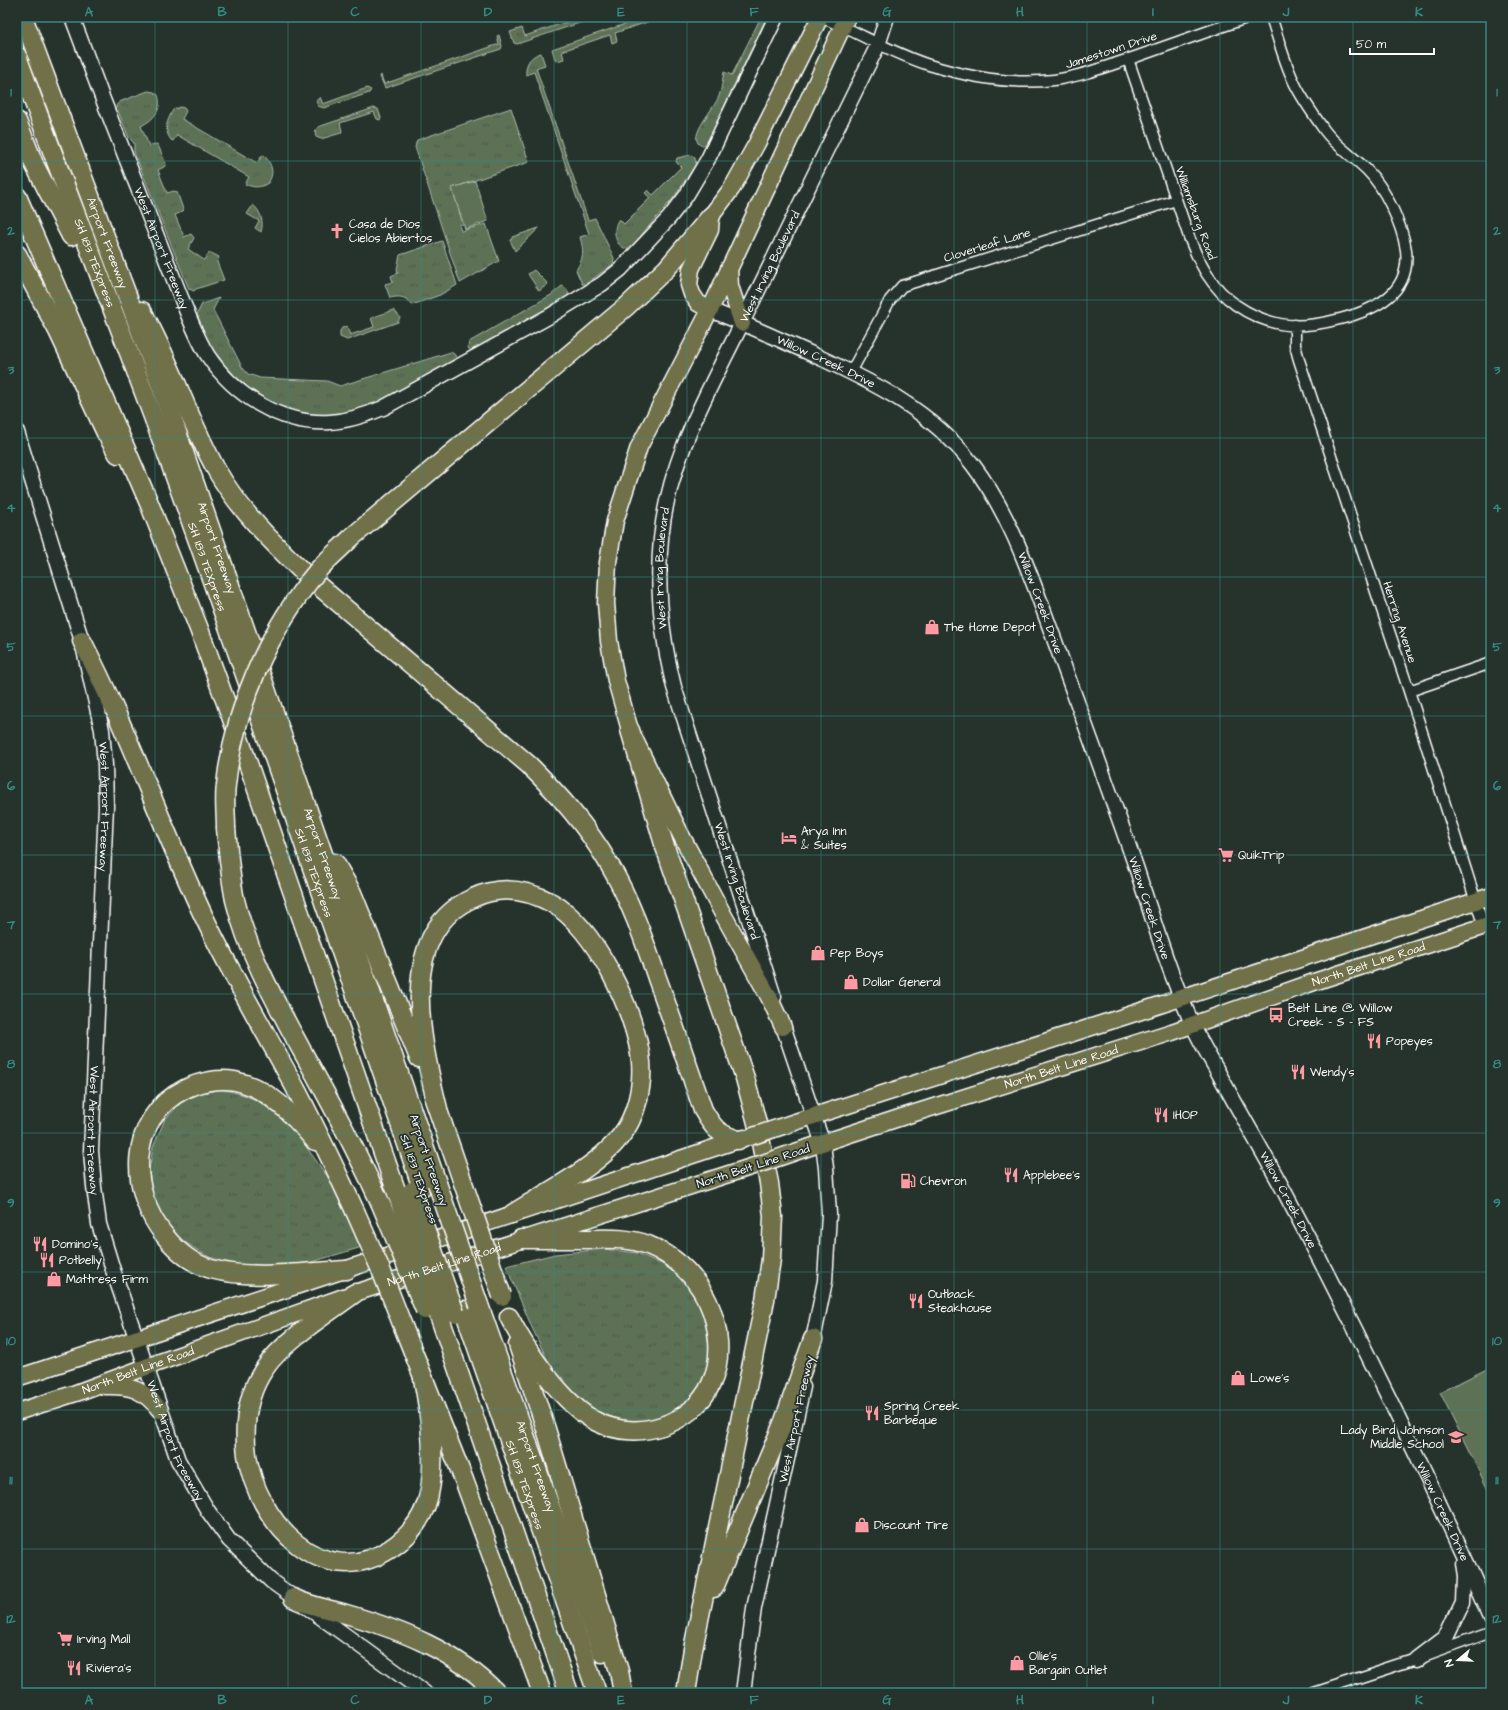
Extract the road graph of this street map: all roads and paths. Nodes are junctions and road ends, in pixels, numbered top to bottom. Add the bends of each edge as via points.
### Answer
1 (23, 17) edge
2 (36, 17) edge
3 (72, 17) edge
4 (776, 17) edge
5 (820, 17) edge
6 (888, 17) edge
7 (1249, 17) edge
8 (1271, 17) edge
9 (845, 21) edge
10 (878, 45) junction
11 (17, 56) edge
12 (1128, 59) junction
13 (44, 75) junction
14 (17, 86) edge
15 (17, 121) edge
16 (17, 196) edge
17 (1176, 200) junction
18 (712, 216) junction
19 (71, 236) junction
20 (17, 254) edge
21 (116, 265) junction
22 (729, 268) junction
23 (710, 310) junction
24 (742, 323) junction
25 (1295, 325) junction
26 (851, 372) junction
27 (17, 432) edge
28 (21, 457) edge
29 (149, 503) junction
30 (82, 641) junction
31 (1491, 663) edge
32 (1409, 691) junction
33 (630, 730) junction
34 (310, 816) junction
35 (1491, 896) edge
36 (1476, 901) junction
37 (1487, 925) edge
38 (1181, 998) junction
39 (1192, 1025) junction
40 (783, 1027) junction
41 (438, 1109) junction
42 (813, 1116) junction
43 (744, 1138) junction
44 (823, 1144) junction
45 (336, 1169) junction
46 (417, 1189) junction
47 (512, 1214) junction
48 (521, 1240) junction
49 (347, 1270) junction
50 (355, 1293) junction
51 (454, 1313) junction
52 (509, 1317) junction
53 (137, 1339) junction
54 (813, 1339) junction
55 (146, 1367) junction
56 (17, 1378) edge
57 (422, 1379) junction
58 (96, 1386) junction
59 (160, 1410) junction
60 (17, 1412) edge
61 (1460, 1547) junction
62 (293, 1598) junction
63 (1491, 1616) edge
64 (1491, 1632) edge
65 (693, 1649) junction
66 (1417, 1659) junction
67 (425, 1693) edge
68 (497, 1693) edge
69 (542, 1693) edge
70 (568, 1693) edge
71 (586, 1693) edge
72 (597, 1693) edge
73 (616, 1693) edge
74 (623, 1693) edge
75 (686, 1693) edge
76 (743, 1693) edge
77 (1313, 1693) edge

1 - 13 highway, Airport Freeway
2 - 13 highway
3 - 4 street, West Airport Freeway via 182,300 195,332 209,356 229,380 259,405 288,417 316,422 356,418 383,408 548,318 621,269 686,196 708,159
5 - 9 street, Jamestown Drive
5 - 18 main road via 757,144 732,188
6 - 10 street, West Irving Boulevard
7 - 12 street, Jamestown Drive
8 - 25 street, Williamsburg Road via 1291,74 1304,101 1326,133 1368,170 1380,186 1396,217 1406,250 1400,283 1379,305 1325,323
9 - 10 street, Jamestown Drive
9 - 22 main road
10 - 12 street, Jamestown Drive via 927,65 962,74 1020,81 1068,78
10 - 24 street, West Irving Boulevard
11 - 46 highway, SH 183 TEXpress via 172,469 274,756
12 - 17 street, Williamsburg Road
13 - 21 highway, Airport Freeway
14 - 19 highway, SH 183 TEXpress
15 - 19 highway via 34,164
16 - 29 highway, Airport Freeway
17 - 25 street, Williamsburg Road via 1198,262 1214,285 1237,306 1252,314 1280,324
17 - 26 street, Cloverleaf Lane via 902,286 890,300
18 - 23 main road via 710,230 692,269 689,285 698,303
18 - 51 highway, bridge via 667,268 627,306 352,537 320,569 286,614 265,653 247,694 234,741 226,786 226,828 235,900 247,937 273,998 348,1136 380,1202
19 - 46 highway, SH 183 TEXpress via 181,524
20 - 29 highway via 58,331 106,433
21 - 34 highway, Airport Freeway via 191,471
21 - 43 highway via 156,336 193,424 240,506 306,575 529,765 562,798 587,830 610,865 629,906 703,1110 712,1126 722,1134
22 - 23 main road
22 - 24 main road via 730,286
23 - 24 street, Willow Creek Drive
23 - 33 main road via 639,447 615,521 608,562 606,603 616,681
24 - 26 street, Willow Creek Drive
24 - 40 street, West Irving Boulevard via 690,429 668,495 659,566 659,602 665,651 674,687
25 - 32 street, Herring Avenue via 1295,345 1299,360
26 - 38 street, Willow Creek Drive via 890,392 935,425 971,462 1002,509 1088,731
27 - 28 street, West Airport Freeway
28 - 30 street, West Airport Freeway
29 - 46 highway, Airport Freeway
30 - 45 highway via 105,686 210,930
30 - 53 street, West Airport Freeway via 102,730 106,779 101,954 91,1151 99,1224
31 - 32 street
32 - 36 street, Herring Avenue
33 - 40 main road via 681,835
33 - 65 highway via 664,844 758,1123 773,1216 771,1259 765,1300
34 - 41 highway via 352,893 403,1015
34 - 46 highway, Airport Freeway
35 - 36 main road, North Belt Line Road
36 - 37 street, Herring Avenue
36 - 38 main road, North Belt Line Road
37 - 39 main road, North Belt Line Road
38 - 39 street, Willow Creek Drive
38 - 42 main road, North Belt Line Road
39 - 44 main road, North Belt Line Road
39 - 61 street, Willow Creek Drive via 1286,1195
40 - 42 street, West Irving Boulevard
41 - 47 highway via 424,1044 420,1007 420,983 429,941 442,921 460,903 482,893 506,890 530,892 554,904 574,921 611,973 626,1004 636,1034 641,1063 640,1089 633,1114 621,1137 576,1174
41 - 52 highway, bridge
42 - 43 main road, North Belt Line Road, bridge
42 - 44 street, West Irving Boulevard
43 - 47 main road, North Belt Line Road
44 - 48 main road, North Belt Line Road, bridge
44 - 54 street, West Airport Freeway via 829,1214 825,1281
45 - 49 highway via 307,1132 272,1098 253,1087 234,1081 214,1080 192,1086 172,1096 157,1111 146,1129 139,1153 139,1176 144,1202 155,1224 189,1259 210,1269 259,1275
45 - 57 highway, bridge via 381,1270
46 - 51 highway, Airport Freeway, bridge
46 - 51 highway, Airport Freeway, bridge
47 - 49 main road, North Belt Line Road
48 - 50 main road, North Belt Line Road
48 - 52 highway via 625,1239 647,1245 669,1256 689,1271 714,1315 718,1342 717,1365 711,1383 700,1401 684,1415 665,1426 644,1431 619,1430 597,1422 578,1409 560,1391 532,1354
49 - 53 main road, North Belt Line Road
50 - 55 main road, North Belt Line Road
50 - 57 highway via 280,1351 265,1368 254,1388 246,1412 245,1438 249,1468 259,1496 273,1521 291,1540 310,1553 333,1562 358,1562 382,1555 402,1542 417,1525 426,1504 431,1480 430,1421
51 - 70 highway, Airport Freeway via 467,1396
51 - 71 highway, SH 183 TEXpress
51 - 72 highway, SH 183 TEXpress
51 - 73 highway, Airport Freeway
52 - 74 highway via 562,1482 619,1671
53 - 55 street, West Airport Freeway
53 - 56 main road, North Belt Line Road
54 - 65 highway via 784,1421 712,1592
54 - 76 street, West Airport Freeway via 754,1608
55 - 58 main road, North Belt Line Road
55 - 59 street, West Airport Freeway
57 - 69 highway via 464,1480
58 - 59 main road via 116,1385 132,1388 147,1395
58 - 60 main road, North Belt Line Road
59 - 62 street, West Airport Freeway via 178,1460 208,1511 229,1540 251,1563
61 - 63 street, Willow Creek Drive
61 - 66 street via 1464,1576 1463,1601 1446,1637
62 - 67 street, West Airport Freeway
62 - 68 highway via 355,1617 431,1645 463,1665
64 - 66 street
65 - 75 highway
66 - 77 street

